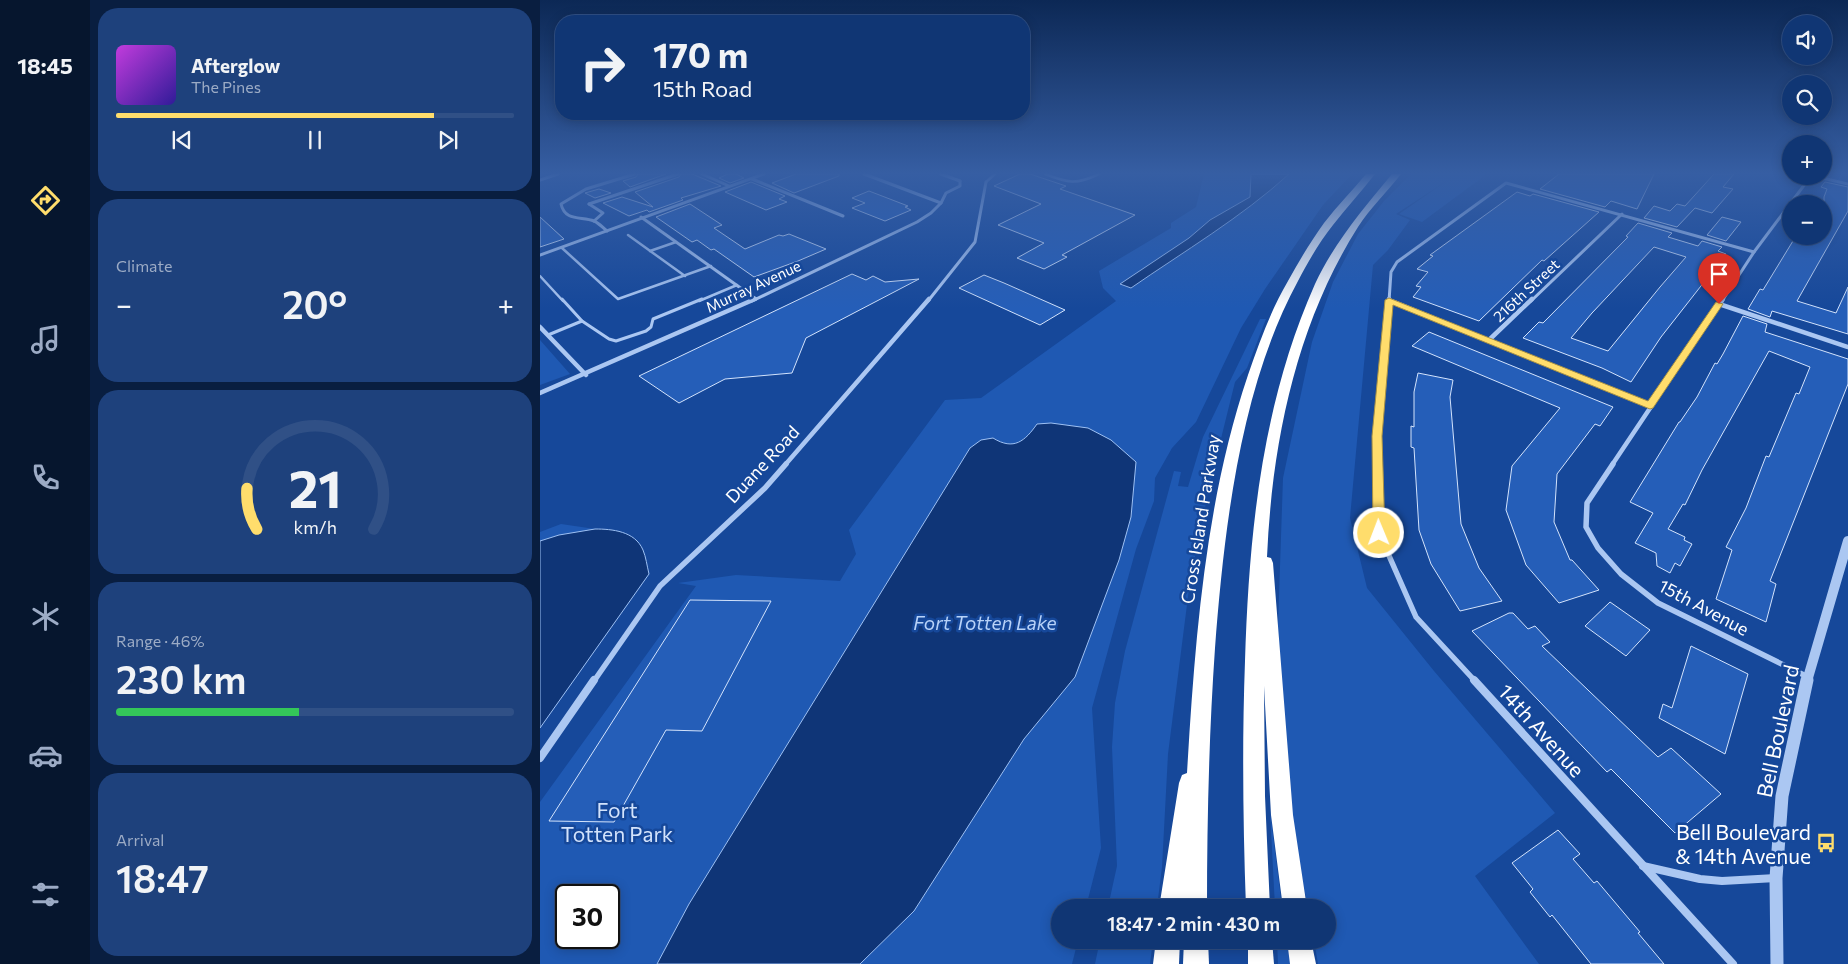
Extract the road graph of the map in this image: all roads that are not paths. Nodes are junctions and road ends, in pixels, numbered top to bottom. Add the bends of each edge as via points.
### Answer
1 (585, 219) edge
2 (596, 219) edge
3 (636, 219) edge
4 (644, 219) edge
5 (922, 219) edge
6 (980, 219) edge
7 (1333, 219) edge
8 (1360, 219) edge
9 (1456, 219) edge
10 (1617, 219) edge
11 (1639, 219) edge
12 (1779, 219) edge
13 (594, 221) junction
14 (607, 231) junction
15 (628, 236) dead end
16 (676, 242) junction
17 (562, 248) junction
18 (650, 251) junction
19 (1754, 252) junction
20 (540, 255) edge
21 (711, 266) junction
22 (540, 276) edge
23 (685, 276) junction
24 (737, 285) junction
25 (756, 299) junction
26 (1389, 300) junction
27 (1719, 304) junction
28 (582, 321) junction
29 (540, 327) edge
30 (548, 335) junction
31 (1489, 340) junction
32 (1848, 347) edge
33 (586, 375) junction
34 (540, 394) edge
35 (1650, 406) junction
36 (1262, 524) junction
37 (1848, 541) edge
38 (1808, 677) junction
39 (1200, 722) junction
40 (540, 758) edge
41 (1643, 866) junction
42 (1776, 878) junction
43 (1172, 899) edge
44 (1195, 899) edge
45 (1258, 899) edge
46 (1294, 899) edge
47 (1167, 949) edge
48 (1196, 949) edge
49 (1260, 949) edge
50 (1300, 949) edge
51 (1166, 964) edge
52 (1196, 964) edge
53 (1261, 964) edge
54 (1303, 964) edge
55 (1732, 964) edge
56 (1777, 964) edge

1 - 13 street
2 - 13 street
3 - 14 street
4 - 16 street
5 - 25 street, Murray Avenue
6 - 40 street, Duane Road via 976,242 933,295 764,488 660,586
7 - 39 highway, Cross Island Parkway via 1297,274 1276,317 1237,433 1210,595
8 - 36 highway via 1322,281 1304,325 1281,400
9 - 26 street, 14th Avenue via 1397,262 1391,272
10 - 31 street, 216th Street
11 - 19 street
12 - 19 street, 15th Avenue
13 - 14 street
14 - 17 street
15 - 18 lane
16 - 18 lane
16 - 21 street
17 - 20 street
17 - 23 lane via 618,299
18 - 23 lane
19 - 27 street, 15th Avenue
21 - 23 lane
21 - 24 street
22 - 28 lane
24 - 25 street
24 - 28 lane via 653,319 646,331 616,341
25 - 33 street, Murray Avenue
26 - 31 street
26 - 41 street, 14th Avenue via 1377,436 1379,533 1416,617
27 - 32 street
27 - 35 street, 15th Avenue
28 - 30 lane
29 - 30 street
30 - 33 street
31 - 35 street
33 - 34 street, Murray Avenue
35 - 38 street, 15th Avenue via 1586,503 1586,527 1598,548 1621,574 1658,603
36 - 45 highway via 1255,608
36 - 46 highway via 1282,815
37 - 38 street, Bell Boulevard
38 - 42 street, Bell Boulevard via 1782,796
39 - 43 highway
39 - 44 highway, Cross Island Parkway
41 - 42 street via 1722,881
41 - 55 street, 14th Avenue
42 - 56 street, Bell Boulevard
47 - 51 highway
48 - 52 highway
49 - 53 highway
50 - 54 highway

